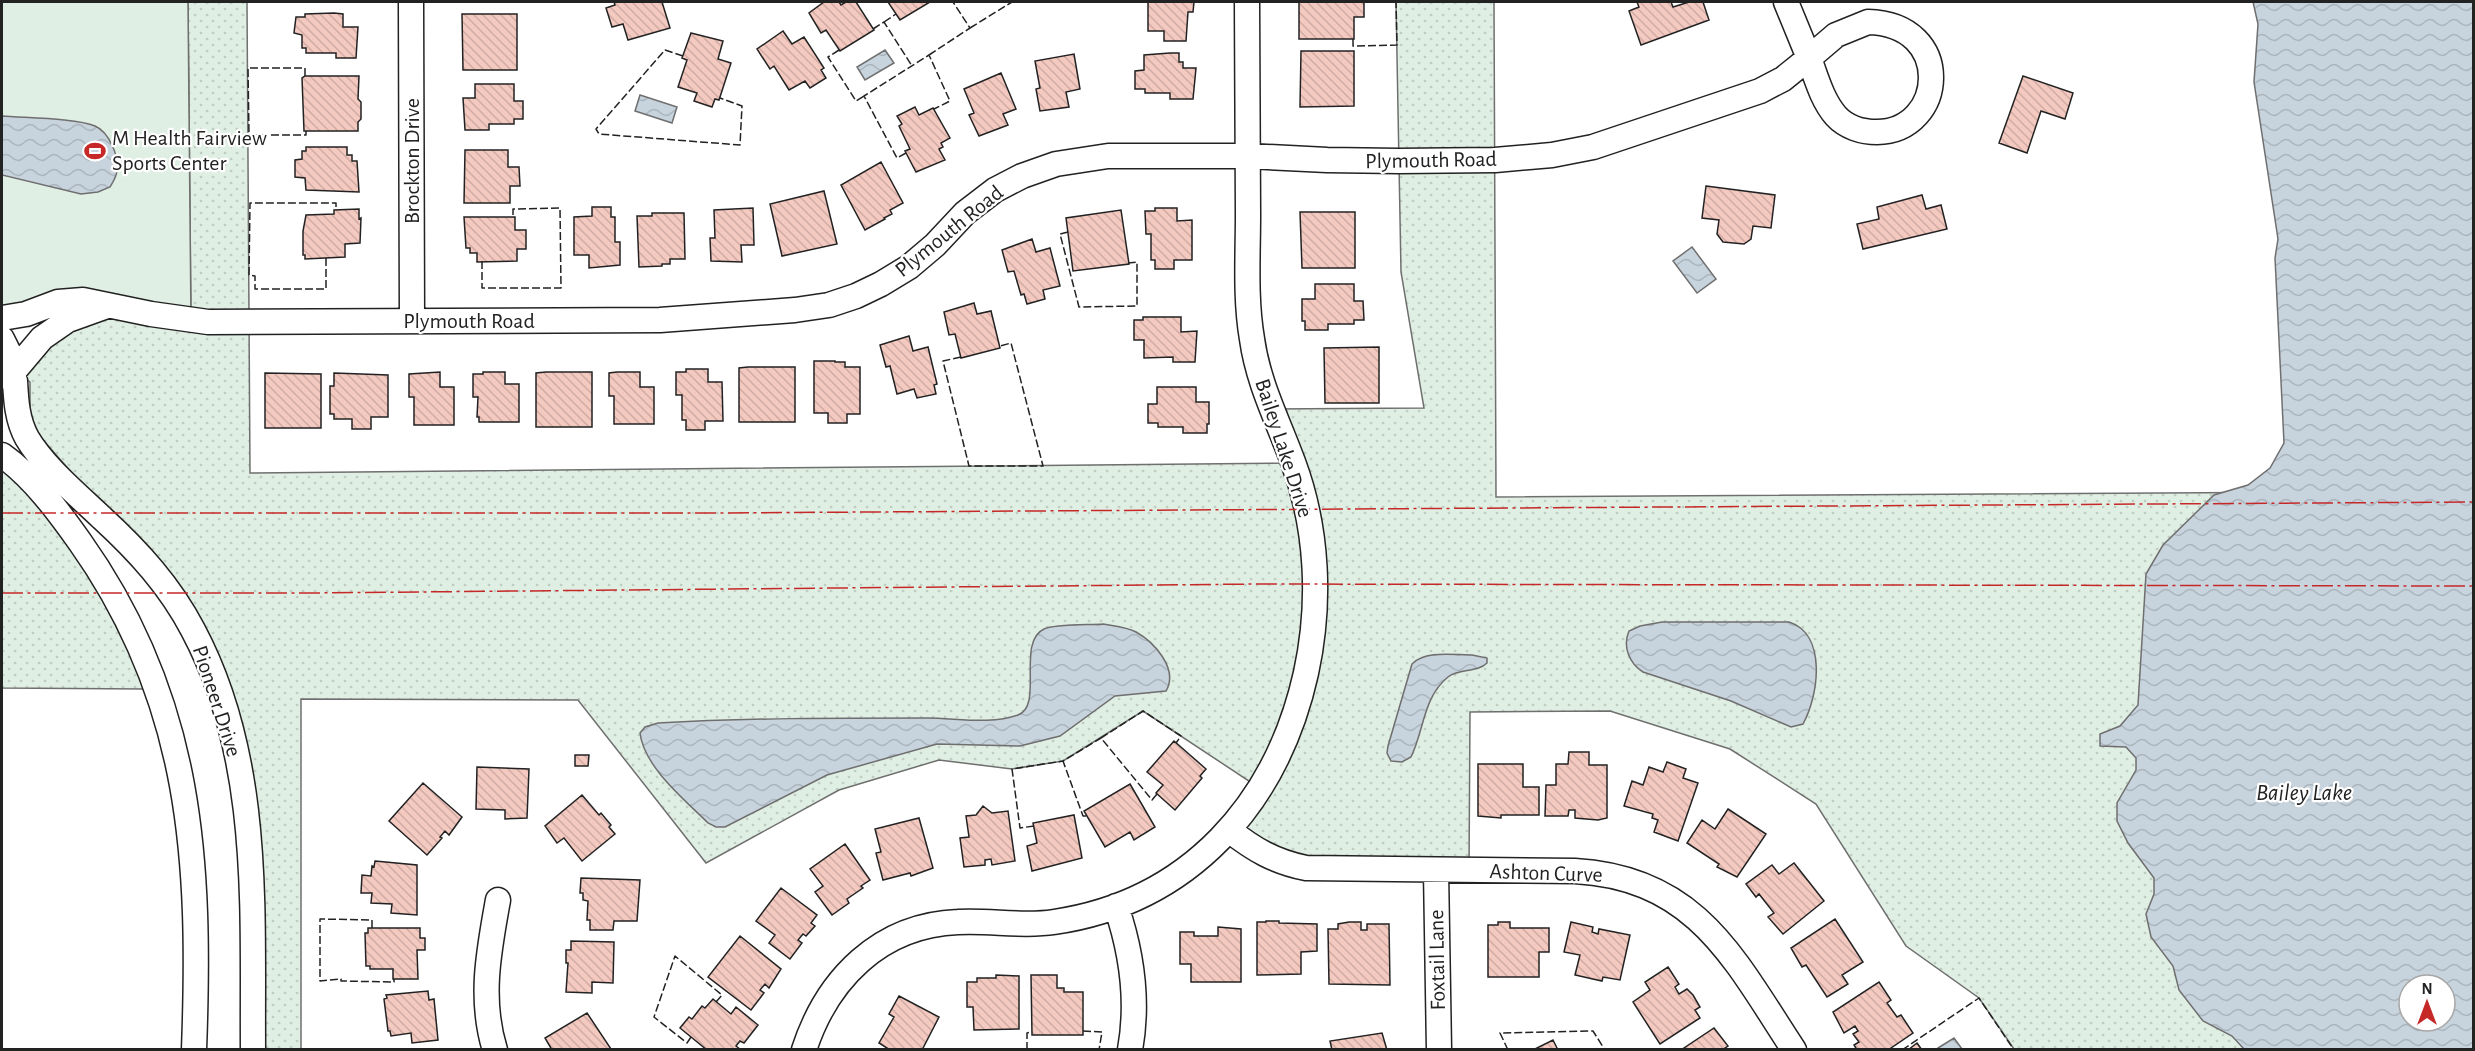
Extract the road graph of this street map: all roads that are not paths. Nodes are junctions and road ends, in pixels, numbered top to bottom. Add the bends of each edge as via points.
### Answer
1 (411, 2) edge
2 (1247, 2) edge
3 (1786, 2) edge
4 (1809, 58) junction
5 (1248, 156) junction
6 (107, 306) junction
7 (2, 318) edge
8 (412, 321) junction
9 (2, 339) edge
10 (15, 375) junction
11 (2, 412) edge
12 (2, 455) edge
13 (1229, 830) junction
14 (1436, 871) junction
15 (498, 900) dead end
16 (1116, 906) junction
17 (194, 1050) edge
18 (253, 1050) edge
19 (495, 1050) edge
20 (804, 1050) edge
21 (1130, 1050) edge
22 (1439, 1050) edge
23 (1794, 1050) edge

1 - 8 street, Brockton Drive
2 - 5 street, Bailey Lake Drive
3 - 4 street
4 - 4 street via 1826,102 1837,117 1868,132 1886,132 1917,115 1931,85 1925,51 1901,28 1885,23 1868,22 1852,27
4 - 5 street, Plymouth Road via 1760,91 1563,154 1399,161
5 - 8 street, Plymouth Road via 1108,156 1072,160 1038,170 989,195 896,275 868,291 829,305 660,320
5 - 13 street, Bailey Lake Drive via 1251,337 1264,392 1294,464 1308,513 1315,603 1305,677 1285,742 1261,789
6 - 7 street, Plymouth Road via 83,300 58,302 26,315
6 - 8 street, Plymouth Road via 208,322
6 - 10 street via 68,321 42,338
9 - 10 street, Pioneer Drive
10 - 11 street
10 - 18 street, Pioneer Drive via 18,412 30,442 159,578 192,628 217,684 235,748 248,829
12 - 17 street via 44,496 93,561 126,618 162,702 181,773 191,841
13 - 14 street, Ashton Curve via 1259,853 1306,868
13 - 16 street, Bailey Lake Drive via 1176,876
14 - 22 street, Foxtail Lane
14 - 23 street, Ashton Curve via 1588,872 1627,878 1652,888 1684,907 1716,935
15 - 19 street via 486,982
16 - 20 street, Bailey Lake Drive via 1038,924 939,924 894,939 865,956 837,985 814,1022
16 - 21 street via 1133,975

